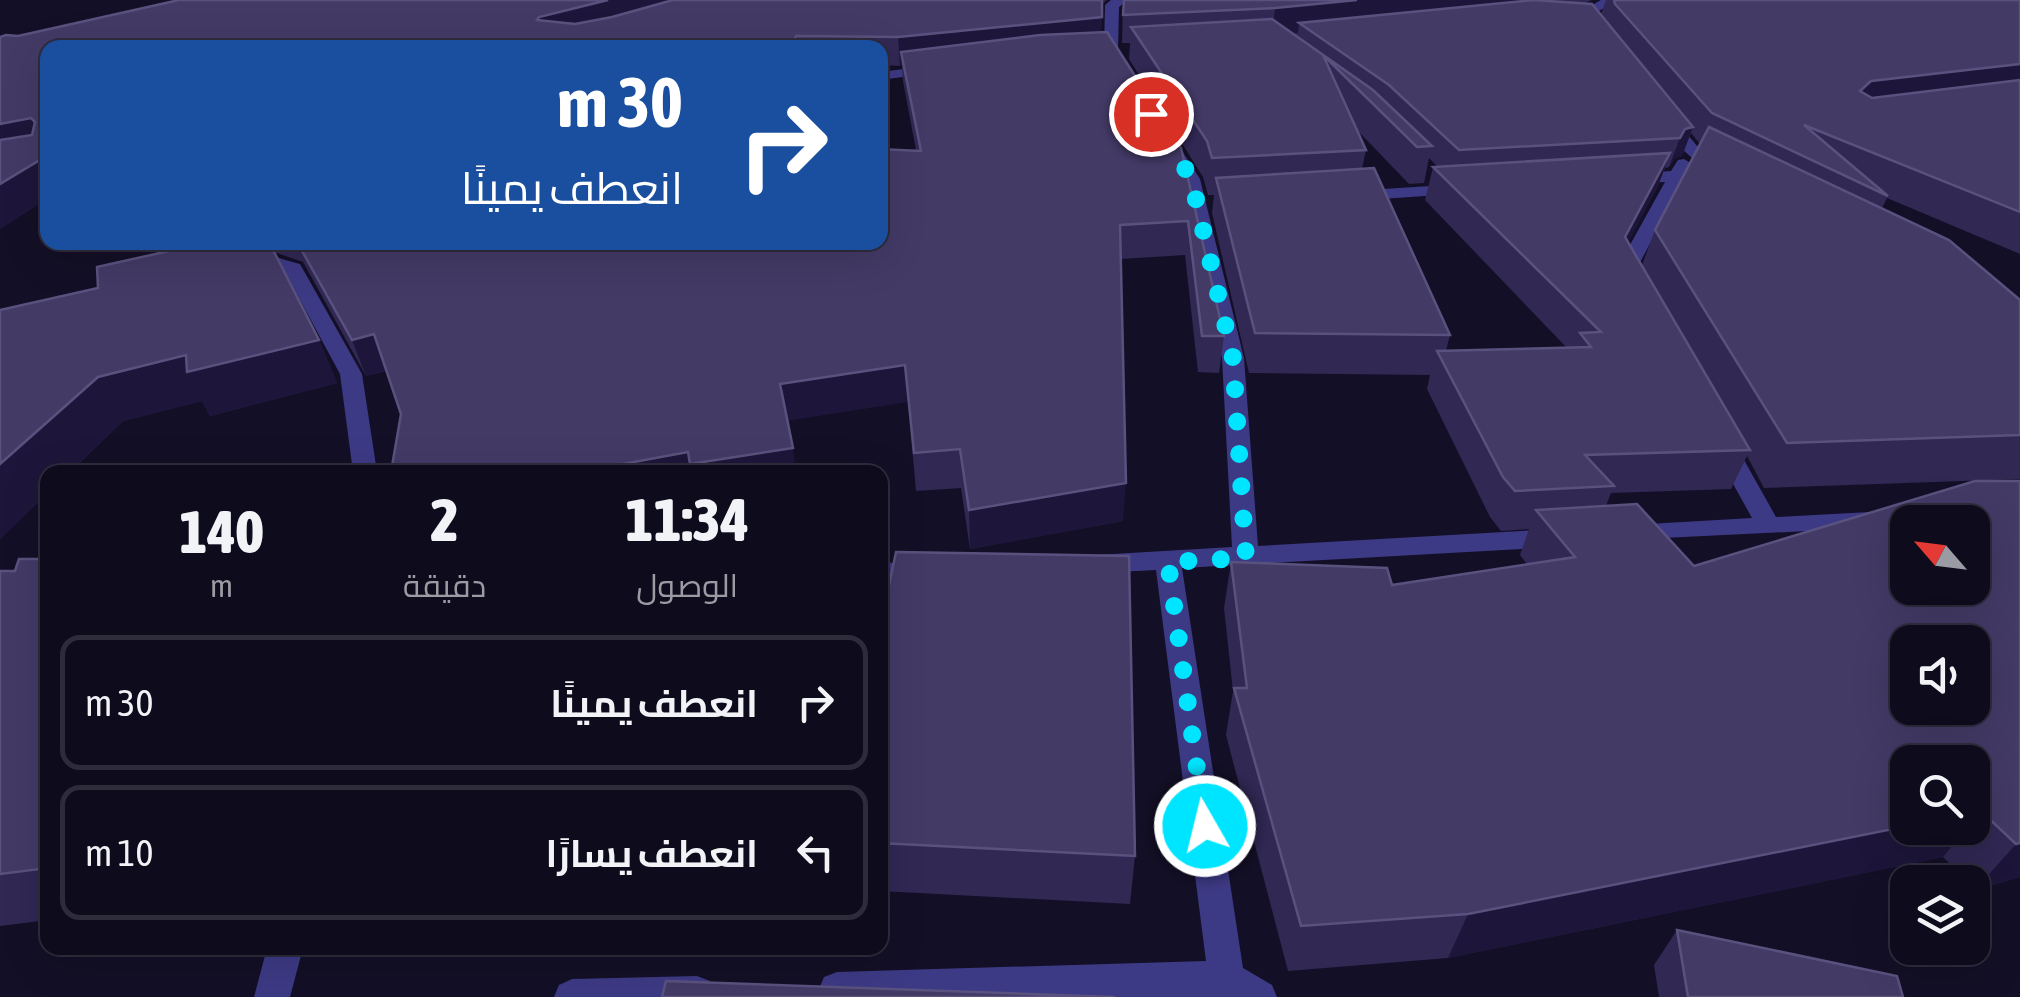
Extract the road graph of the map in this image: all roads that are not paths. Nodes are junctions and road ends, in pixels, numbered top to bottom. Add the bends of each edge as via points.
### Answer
1 (1121, 0) edge
2 (1611, 0) edge
3 (1608, 49) edge
4 (950, 68) edge
5 (888, 75) edge
6 (1131, 82) edge
7 (1656, 107) edge
8 (1161, 130) edge
9 (1692, 151) junction
10 (1678, 176) junction
11 (1743, 177) edge
12 (1620, 179) edge
13 (1484, 188) edge
14 (1331, 197) edge
15 (233, 250) edge
16 (1645, 304) edge
17 (1711, 423) edge
18 (364, 465) edge
19 (1890, 520) edge
20 (1768, 525) junction
21 (1613, 535) edge
22 (1574, 537) edge
23 (1246, 558) junction
24 (1168, 562) junction
25 (1072, 565) edge
26 (957, 570) edge
27 (888, 572) edge
28 (283, 955) edge
29 (1226, 978) junction
30 (810, 990) edge
31 (730, 992) edge
32 (272, 997) edge
33 (572, 997) edge
34 (1259, 997) edge

1 - 6 street via 1112,5 1111,50
2 - 3 street via 1590,10 1586,22
4 - 5 street
7 - 9 street
8 - 23 street via 1207,204 1233,358
9 - 10 street
9 - 11 street
10 - 12 street
10 - 16 street via 1626,270
13 - 14 street via 1440,184
15 - 18 street via 293,268 351,374
17 - 20 street
19 - 20 street
20 - 21 street
22 - 23 street
23 - 24 street
24 - 25 street
24 - 29 street
26 - 27 street
28 - 32 street
29 - 30 street
29 - 34 street
31 - 33 street

